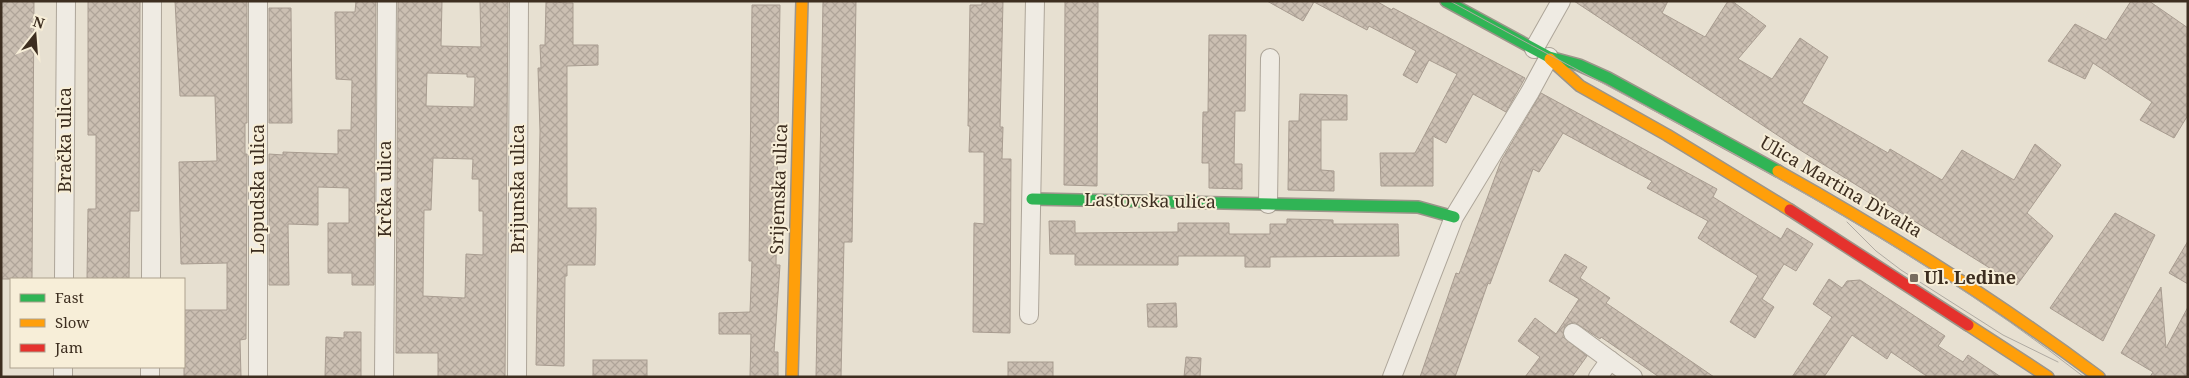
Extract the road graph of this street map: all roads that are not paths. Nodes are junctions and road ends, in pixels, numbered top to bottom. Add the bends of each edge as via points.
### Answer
1 (66, 1) edge
2 (152, 1) edge
3 (258, 1) edge
4 (387, 1) edge
5 (519, 1) edge
6 (802, 1) edge
7 (1035, 1) edge
8 (1446, 1) edge
9 (1561, 1) edge
10 (1541, 53) junction
11 (1270, 58) dead end
12 (1032, 199) junction
13 (1268, 204) junction
14 (1454, 217) junction
15 (64, 278) edge
16 (151, 278) edge
17 (1029, 314) dead end
18 (1573, 332) dead end
19 (1610, 360) junction
20 (258, 377) edge
21 (384, 377) edge
22 (518, 377) edge
23 (792, 377) edge
24 (1392, 377) edge
25 (1598, 377) edge
26 (1633, 377) edge
27 (2048, 377) edge
28 (2099, 377) edge

1 - 15 street, Bračka ulica
2 - 16 street
3 - 20 street, Lopudska ulica
4 - 21 street, Krčka ulica
5 - 22 street, Brijunska ulica
6 - 23 street, Srijemska ulica
7 - 12 street
8 - 10 street, Ulica Martina Divalta
9 - 10 street
10 - 14 street via 1530,92
10 - 27 street, Ulica Martina Divalta via 1580,86 1803,218
10 - 28 street, Ulica Martina Divalta via 1608,78 1856,214 1994,301
11 - 13 street
12 - 13 street, Lastovska ulica
12 - 17 street
13 - 14 street, Lastovska ulica via 1418,207
14 - 24 street
18 - 19 street
19 - 25 street
19 - 26 street

